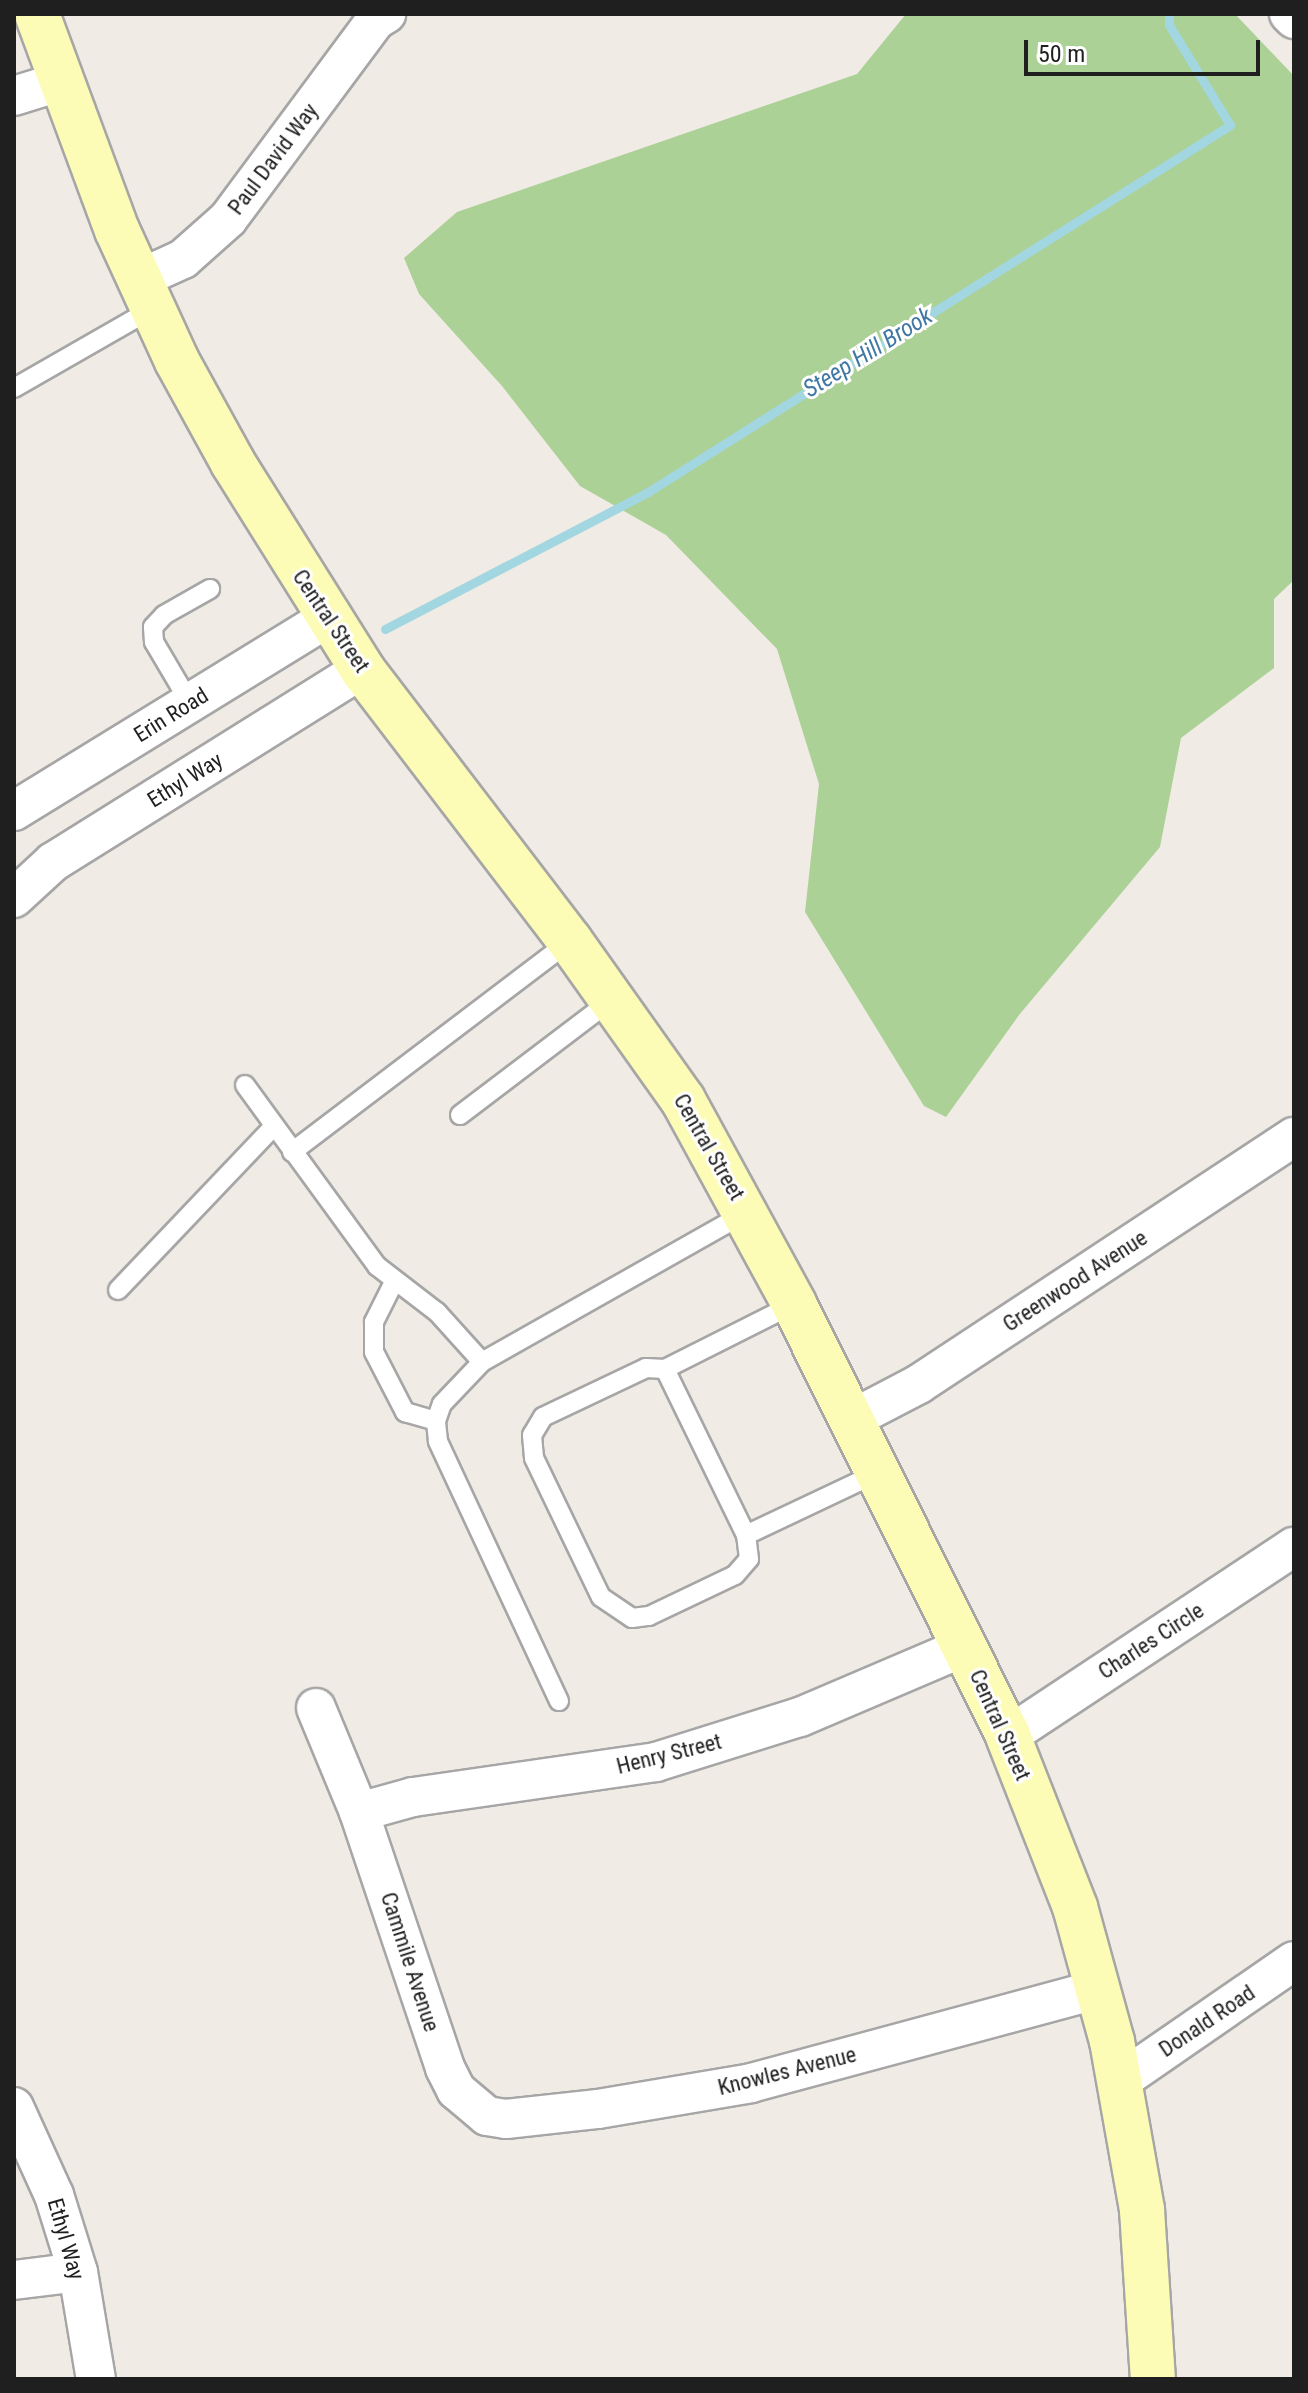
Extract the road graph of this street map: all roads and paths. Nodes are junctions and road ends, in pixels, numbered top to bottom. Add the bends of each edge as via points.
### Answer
1 (37, 14) edge
2 (386, 14) edge
3 (1289, 14) edge
4 (1294, 19) edge
5 (59, 82) junction
6 (14, 96) edge
7 (146, 294) junction
8 (14, 388) edge
9 (210, 589) dead end
10 (328, 618) junction
11 (362, 669) junction
12 (190, 703) junction
13 (14, 811) edge
14 (14, 898) edge
15 (570, 941) junction
16 (613, 999) junction
17 (245, 1085) dead end
18 (460, 1115) dead end
19 (274, 1126) junction
20 (1294, 1137) edge
21 (292, 1152) junction
22 (747, 1213) junction
23 (394, 1282) junction
24 (118, 1290) dead end
25 (794, 1304) junction
26 (482, 1362) junction
27 (665, 1369) junction
28 (852, 1419) junction
29 (436, 1421) junction
30 (879, 1472) junction
31 (746, 1535) junction
32 (1294, 1547) edge
33 (964, 1647) junction
34 (559, 1701) dead end
35 (316, 1708) dead end
36 (1008, 1736) junction
37 (359, 1812) junction
38 (1294, 1961) edge
39 (1100, 1989) junction
40 (1120, 2081) junction
41 (470, 2106) joint
42 (14, 2107) edge
43 (78, 2272) junction
44 (14, 2280) edge
45 (96, 2379) edge
46 (1153, 2379) edge

1 - 5 main road, Central Street
2 - 7 street, Paul David Way via 376,20 228,219
3 - 4 street
5 - 6 street
5 - 7 main road, Central Street
7 - 8 lane
7 - 10 main road, Central Street via 233,463
9 - 12 lane via 153,627 154,642
10 - 11 main road, Central Street
10 - 12 street, Erin Road
11 - 14 street, Ethyl Way via 53,862
11 - 15 main road, Central Street
12 - 13 street, Erin Road
15 - 16 main road, Central Street
15 - 21 lane
16 - 18 lane
16 - 22 main road, Central Street via 683,1100
17 - 19 lane
19 - 21 lane
19 - 24 lane
20 - 28 street, Greenwood Avenue via 919,1384
21 - 23 lane
22 - 25 main road, Central Street
22 - 26 lane
23 - 26 lane via 437,1312
23 - 29 lane via 374,1322 374,1352 405,1412
25 - 27 lane
25 - 28 main road, Central Street
26 - 29 lane via 452,1389
27 - 31 lane
27 - 31 lane via 646,1368 535,1425 531,1446 601,1597 632,1618 649,1616 735,1575 749,1559
28 - 30 main road, Central Street
29 - 34 lane via 446,1460
30 - 31 lane
30 - 33 main road, Central Street
32 - 36 street, Charles Circle
33 - 36 main road, Central Street
33 - 37 street, Henry Street via 800,1717 656,1762 413,1797
35 - 37 street, Cammile Avenue
36 - 39 main road, Central Street via 1075,1907
37 - 41 street, Cammile Avenue via 445,2068
38 - 40 street, Donald Road
39 - 40 main road, Central Street
39 - 41 street, Knowles Avenue via 690,2095 506,2119
40 - 46 main road, Central Street via 1142,2210
42 - 43 street, Ethyl Way via 54,2195
43 - 44 street
43 - 45 street, Ethyl Way

